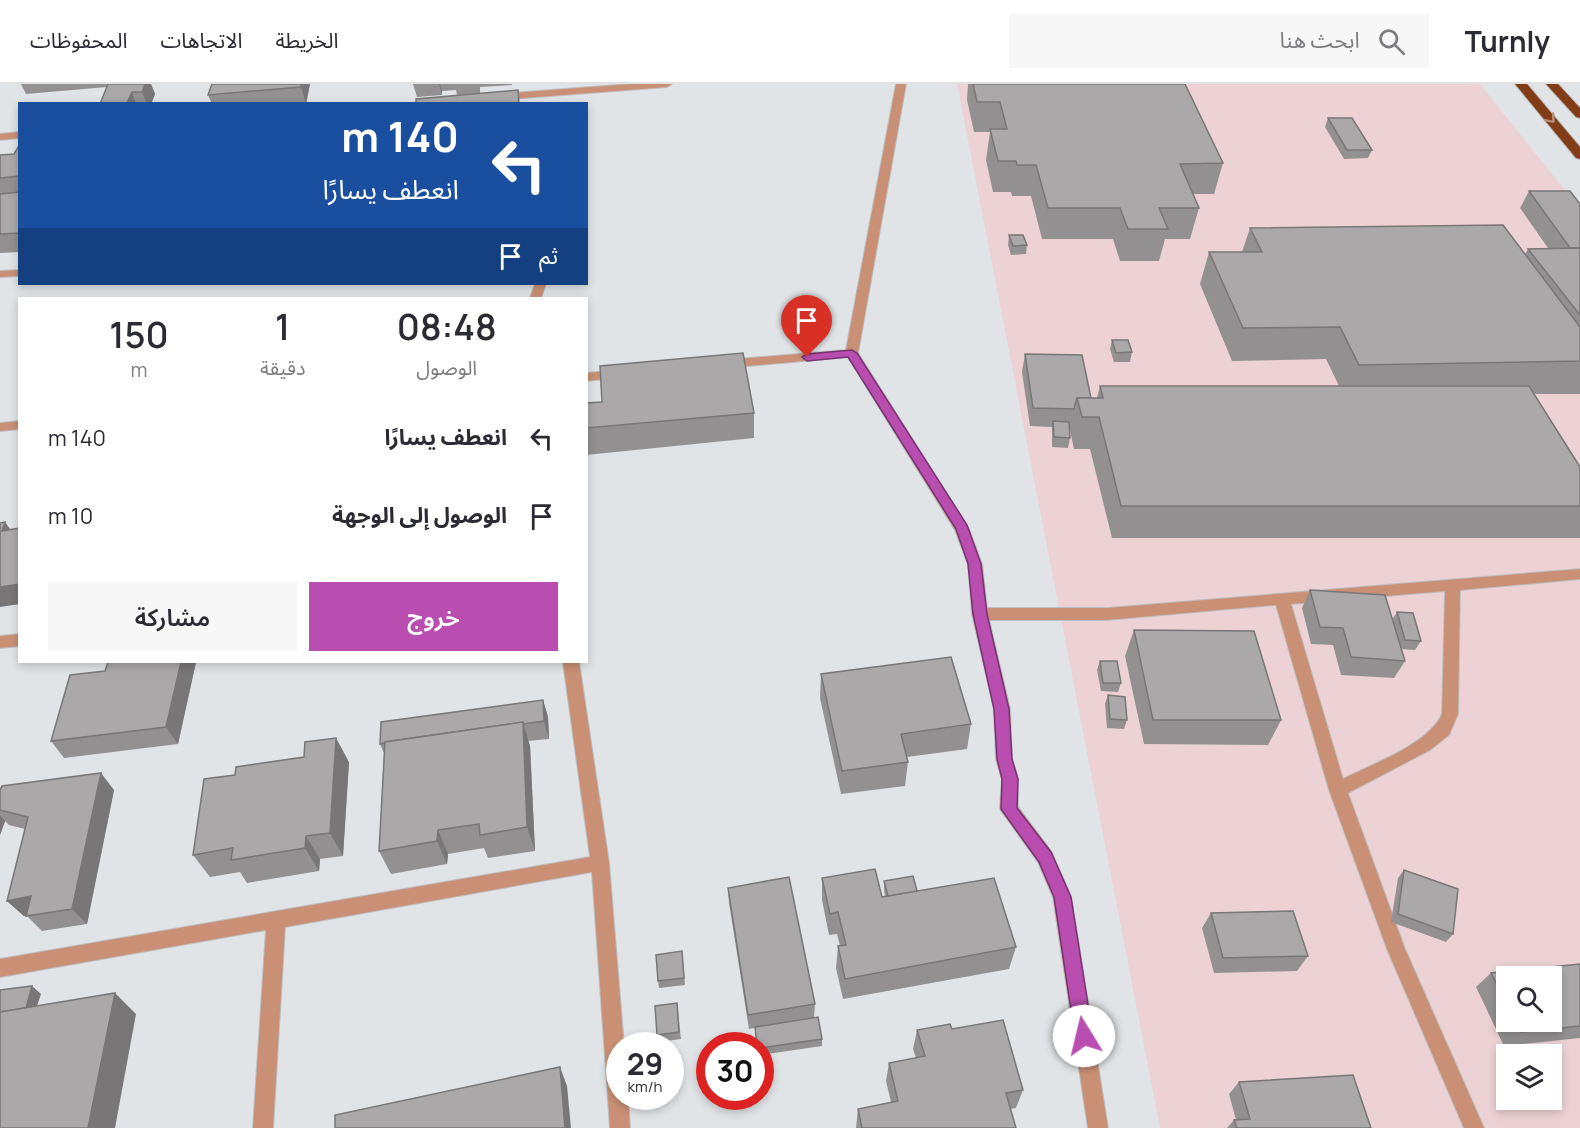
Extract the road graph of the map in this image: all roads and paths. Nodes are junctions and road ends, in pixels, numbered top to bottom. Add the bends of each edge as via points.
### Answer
1 (667, 84) edge
2 (901, 84) edge
3 (1521, 84) edge
4 (1552, 84) edge
5 (493, 98) edge
6 (553, 98) edge
7 (1580, 115) edge
8 (18, 135) edge
9 (0, 137) edge
10 (1580, 155) edge
11 (18, 273) edge
12 (0, 274) edge
13 (852, 353) junction
14 (713, 366) edge
15 (633, 373) edge
16 (588, 377) edge
17 (18, 425) edge
18 (0, 427) edge
19 (1580, 574) edge
20 (1453, 583) junction
21 (1282, 600) junction
22 (980, 614) junction
23 (18, 640) edge
24 (0, 642) edge
25 (571, 663) edge
26 (1338, 790) junction
27 (600, 863) junction
28 (276, 919) junction
29 (0, 968) edge
30 (263, 1128) edge
31 (620, 1128) edge
32 (1098, 1128) edge
33 (1474, 1128) edge

1 - 6 street
2 - 13 street
3 -> 10 highway
4 - 7 highway
5 - 6 street
8 - 9 street
11 - 12 street
13 - 14 street
13 - 22 street via 962,529 975,564
15 - 16 street
17 - 18 street
19 - 20 street
20 - 21 street
20 - 26 street via 1450,714 1443,730 1424,745
21 - 22 street via 1107,614
21 - 26 street
22 - 32 street via 1002,709 1004,759 1010,779 1009,809 1045,857 1062,897
23 - 24 street
25 - 27 street
26 - 33 street via 1396,949
27 - 28 street
27 - 31 street
28 - 29 street
28 - 30 street

